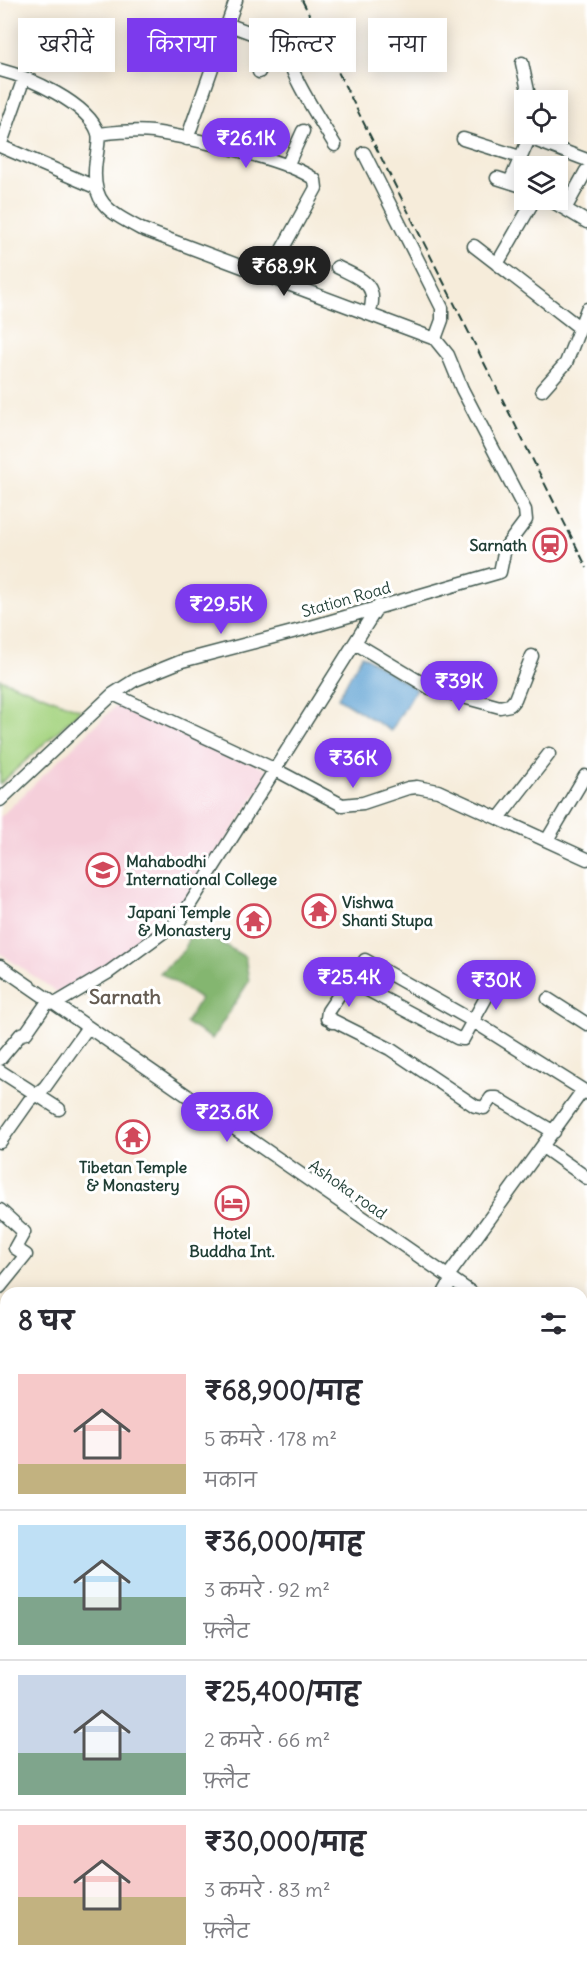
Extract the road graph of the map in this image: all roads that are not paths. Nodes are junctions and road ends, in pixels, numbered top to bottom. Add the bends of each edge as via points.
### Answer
1 (236, 0) edge
2 (229, 18) edge
3 (522, 63) dead end
4 (0, 70) edge
5 (210, 72) edge
6 (294, 72) edge
7 (24, 78) junction
8 (528, 90) edge
9 (303, 131) dead end
10 (98, 134) junction
11 (187, 139) junction
12 (463, 139) dead end
13 (545, 144) edge
14 (335, 146) dead end
15 (364, 153) dead end
16 (514, 156) edge
17 (586, 165) edge
18 (287, 166) junction
19 (514, 172) edge
20 (497, 178) dead end
21 (510, 182) junction
22 (514, 184) edge
23 (95, 188) junction
24 (568, 203) edge
25 (528, 210) edge
26 (567, 210) edge
27 (587, 222) edge
28 (474, 246) dead end
29 (497, 264) junction
30 (338, 267) dead end
31 (268, 275) junction
32 (587, 309) edge
33 (369, 314) junction
34 (580, 328) junction
35 (435, 339) junction
36 (542, 390) dead end
37 (378, 606) junction
38 (355, 643) junction
39 (532, 656) dead end
40 (113, 694) junction
41 (549, 754) dead end
42 (276, 770) junction
43 (585, 776) dead end
44 (0, 800) edge
45 (499, 818) junction
46 (547, 840) junction
47 (587, 860) edge
48 (365, 960) dead end
49 (0, 966) edge
50 (493, 985) dead end
51 (548, 999) dead end
52 (52, 1002) junction
53 (473, 1021) junction
54 (587, 1024) edge
55 (87, 1027) junction
56 (0, 1059) edge
57 (0, 1071) edge
58 (585, 1092) edge
59 (36, 1094) junction
60 (59, 1108) dead end
61 (554, 1132) junction
62 (0, 1142) edge
63 (543, 1147) junction
64 (587, 1178) edge
65 (0, 1210) edge
66 (450, 1278) junction
67 (0, 1287) edge
68 (446, 1287) edge
69 (463, 1287) edge

1 - 2 street
3 - 8 street
4 - 7 street
5 - 11 street
6 - 14 street
7 - 10 street via 78,108
7 - 23 street via 0,146
9 - 18 street
10 - 11 street via 142,131
10 - 23 street
11 - 18 street
12 - 16 street
13 - 17 street
15 - 35 street via 442,308
17 - 24 street
18 - 31 street via 317,184
19 - 21 street
20 - 21 street
21 - 22 street
23 - 31 street via 111,212 141,229
25 - 29 street
26 - 27 street
28 - 29 street
29 - 34 street
30 - 33 street via 370,287 374,298
31 - 33 street
32 - 34 street
33 - 35 street
34 - 36 street via 566,363
35 - 37 street, Station Road via 448,355 525,510 526,520 504,548 500,572
37 - 38 street
37 - 40 street, Station Road via 182,661 135,680
38 - 39 street via 430,688 500,706 510,705 515,699
38 - 42 street
40 - 42 street
40 - 44 street, Station Road
41 - 45 street
42 - 45 street via 342,805 417,787 438,791
42 - 52 street via 180,920 109,972
43 - 46 street
45 - 46 street
46 - 47 street
48 - 53 street
49 - 52 street, Ashoka road
50 - 53 street
51 - 54 street
52 - 55 street, Ashoka road
52 - 56 street
53 - 58 street
53 - 61 street via 463,1039 457,1038 349,980 327,1018 390,1049 475,1106 484,1108 491,1098 497,1098
55 - 59 street
55 - 66 street, Ashoka road
57 - 59 street
58 - 61 street
59 - 60 street
59 - 62 street
61 - 63 street
63 - 64 street
63 - 66 street
65 - 67 street via 24,1232 15,1248 26,1255
66 - 68 street
66 - 69 street, Ashoka road

